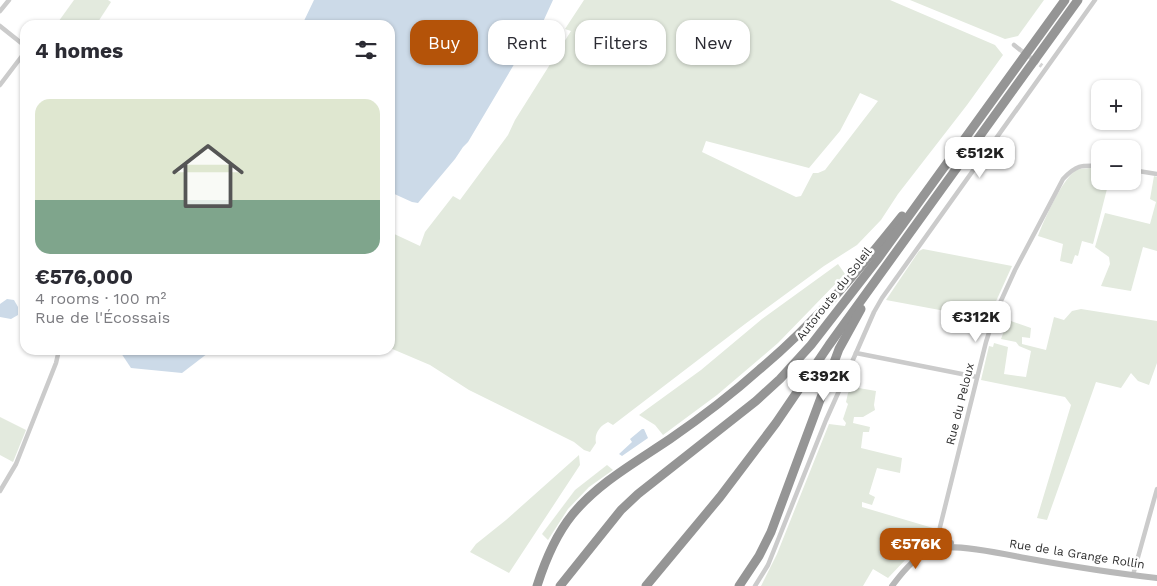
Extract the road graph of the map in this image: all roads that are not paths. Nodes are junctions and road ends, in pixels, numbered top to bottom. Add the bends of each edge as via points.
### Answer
1 (9, 0) edge
2 (1065, 0) edge
3 (1078, 0) edge
4 (1095, 0) edge
5 (0, 11) edge
6 (0, 26) edge
7 (20, 42) edge
8 (1014, 45) dead end
9 (1019, 49) tunnel mouth
10 (20, 59) edge
11 (0, 85) edge
12 (967, 154) junction
13 (1091, 166) edge
14 (942, 169) junction
15 (1141, 171) edge
16 (1157, 174) edge
17 (856, 353) junction
18 (58, 355) edge
19 (978, 376) junction
20 (1157, 489) edge
21 (0, 491) edge
22 (938, 546) junction
23 (1132, 575) junction
24 (1157, 578) edge
25 (537, 586) edge
26 (560, 586) edge
27 (646, 586) edge
28 (738, 586) edge
29 (755, 586) edge
30 (888, 586) edge
31 (892, 586) edge

1 - 5 street
2 - 14 highway, Autoroute du Soleil
3 - 12 highway, Autoroute du Soleil
4 - 17 street via 882,298
6 - 7 street
8 - 9 street
10 - 11 street
12 - 27 highway, Autoroute du Soleil via 771,430
12 - 28 highway via 844,338 772,532
13 - 19 street, Rue du Peloux via 1078,166 1063,179 1000,301
14 - 25 highway via 824,309 780,352 712,408 584,501 555,541
14 - 26 highway, Autoroute du Soleil via 838,312 790,368 756,400 621,510
15 - 16 street
17 - 19 street
17 - 29 street via 768,565
18 - 21 street via 16,464
19 - 22 street, Rue du Peloux
20 - 23 street
22 - 23 main road, Rue de la Grange Rollin
22 - 30 main road via 928,547 912,558
22 - 31 main road via 913,562
23 - 24 main road, Rue de la Grange Rollin

